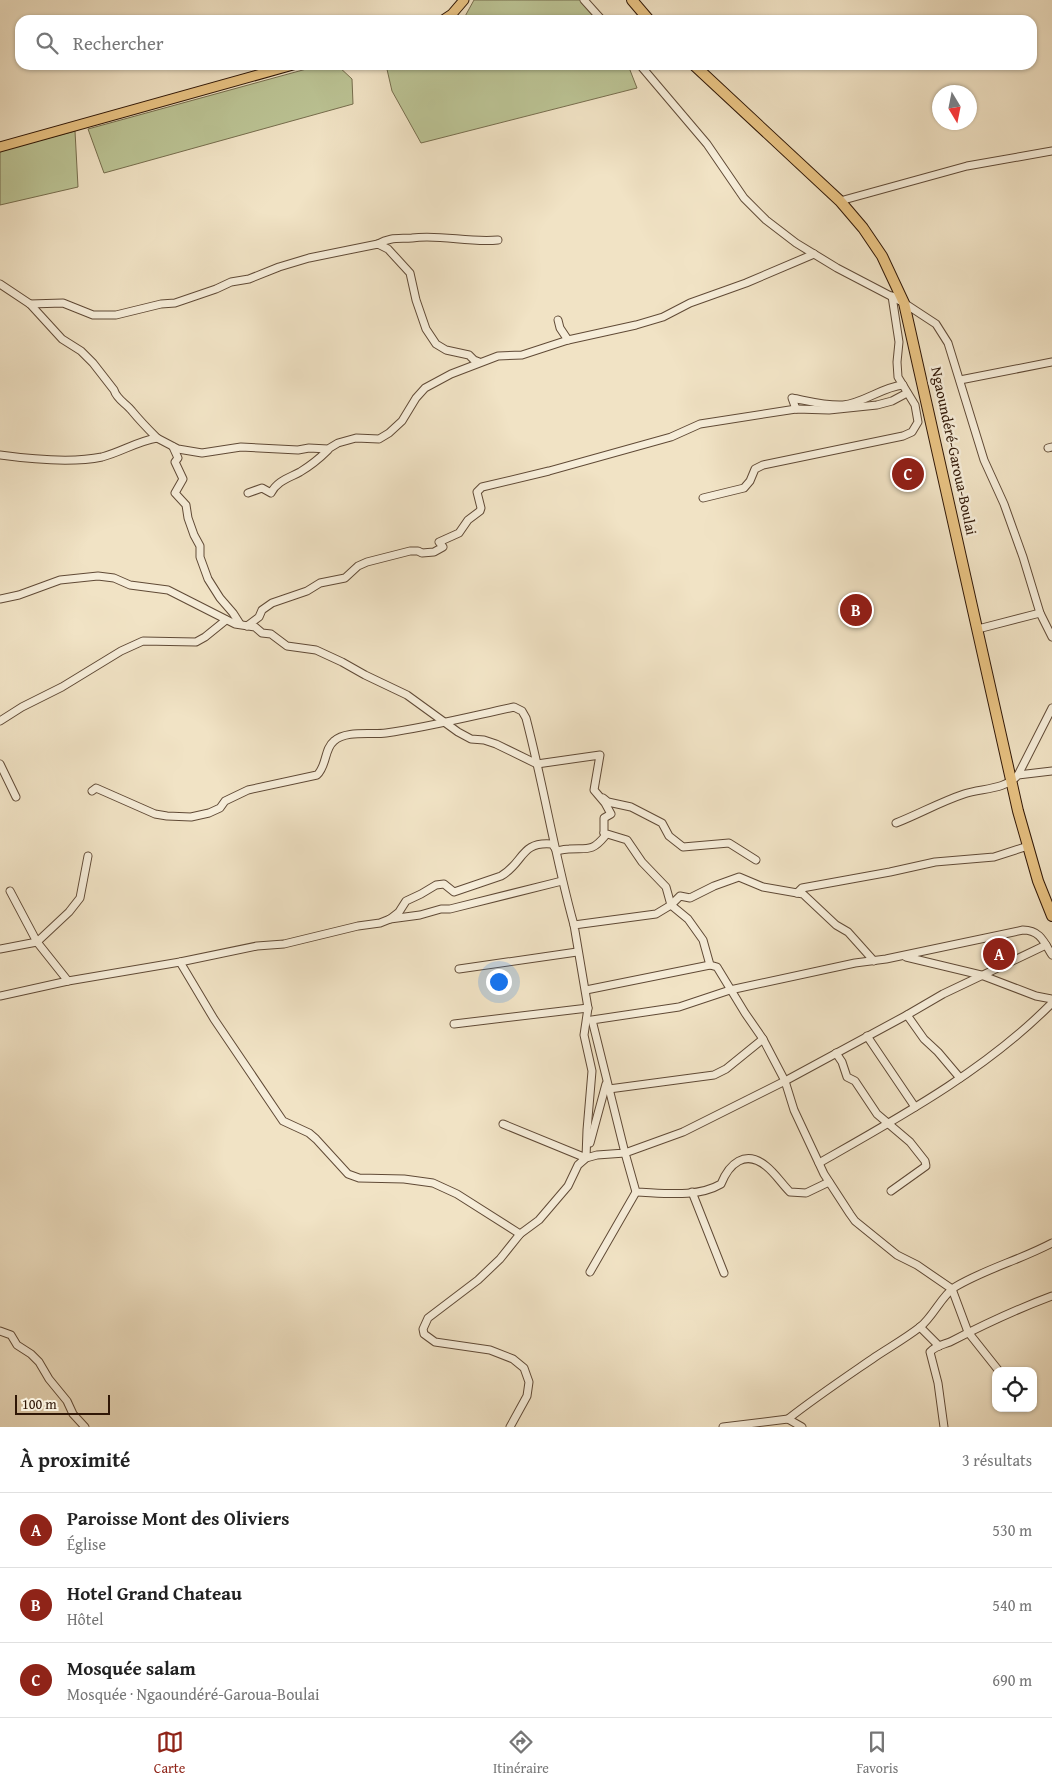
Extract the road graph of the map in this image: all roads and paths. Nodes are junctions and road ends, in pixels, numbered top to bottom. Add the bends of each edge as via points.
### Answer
1 (464, 0) edge
2 (584, 0) edge
3 (632, 0) edge
4 (450, 15) edge
5 (598, 15) edge
6 (645, 15) edge
7 (275, 70) edge
8 (644, 70) edge
9 (699, 70) edge
10 (0, 147) edge
11 (1052, 151) edge
12 (840, 201) junction
13 (498, 240) dead end
14 (378, 244) junction
15 (814, 254) junction
16 (0, 284) edge
17 (892, 296) junction
18 (904, 302) junction
19 (30, 304) junction
20 (558, 320) dead end
21 (568, 340) junction
22 (479, 362) junction
23 (1052, 362) edge
24 (960, 380) junction
25 (903, 385) junction
26 (907, 393) junction
27 (796, 409) junction
28 (157, 438) junction
29 (173, 447) junction
30 (328, 449) junction
31 (0, 455) edge
32 (248, 493) dead end
33 (703, 498) dead end
34 (0, 599) edge
35 (1040, 613) junction
36 (226, 620) junction
37 (244, 625) junction
38 (978, 629) junction
39 (1052, 637) edge
40 (1052, 708) edge
41 (0, 721) edge
42 (445, 722) junction
43 (0, 764) edge
44 (537, 764) junction
45 (1052, 771) edge
46 (1015, 779) junction
47 (92, 791) dead end
48 (597, 793) junction
49 (16, 797) dead end
50 (896, 823) dead end
51 (604, 833) junction
52 (1028, 846) junction
53 (557, 850) junction
54 (88, 856) dead end
55 (756, 860) dead end
56 (562, 881) junction
57 (10, 892) dead end
58 (797, 893) junction
59 (672, 905) junction
60 (1052, 916) edge
61 (390, 919) junction
62 (574, 925) junction
63 (37, 942) junction
64 (1046, 945) junction
65 (0, 949) edge
66 (577, 952) junction
67 (1052, 955) edge
68 (903, 956) junction
69 (874, 961) junction
70 (180, 962) junction
71 (710, 965) junction
72 (459, 969) dead end
73 (981, 975) junction
74 (68, 981) junction
75 (586, 990) junction
76 (730, 990) junction
77 (0, 996) edge
78 (1052, 999) edge
79 (1052, 1003) edge
80 (588, 1008) junction
81 (907, 1015) junction
82 (454, 1024) dead end
83 (867, 1036) junction
84 (763, 1039) junction
85 (836, 1053) junction
86 (606, 1078) junction
87 (960, 1078) junction
88 (785, 1081) junction
89 (609, 1090) junction
90 (915, 1107) junction
91 (888, 1122) junction
92 (503, 1124) dead end
93 (625, 1153) junction
94 (586, 1158) junction
95 (819, 1163) junction
96 (829, 1182) junction
97 (892, 1191) dead end
98 (636, 1192) junction
99 (692, 1192) junction
100 (520, 1234) junction
101 (1052, 1243) edge
102 (590, 1272) dead end
103 (724, 1272) dead end
104 (952, 1288) junction
105 (1052, 1296) edge
106 (920, 1327) junction
107 (0, 1331) edge
108 (968, 1332) junction
109 (940, 1346) junction
110 (997, 1367) edge
111 (788, 1419) junction
112 (85, 1427) edge
113 (510, 1427) edge
114 (723, 1427) edge
115 (802, 1427) edge
116 (944, 1427) edge

1 - 4 main road
2 - 5 street
3 - 6 highway
7 - 10 main road
8 - 15 street via 707,144 744,198 766,220
9 - 12 highway, Ngaoundéré-Garoua-Boulai
11 - 12 street via 966,166
12 - 18 highway, Ngaoundéré-Garoua-Boulai via 882,256
13 - 14 street via 482,242 421,236 386,239
14 - 19 street via 309,258 175,303 116,315 93,315 63,304
14 - 22 street via 388,249 410,273 426,329 436,344 446,350 469,355
15 - 17 street
15 - 21 street via 690,303 663,317
16 - 19 street
17 - 18 street
17 - 25 street via 899,342 898,377
18 - 24 street via 936,324 948,343
18 - 38 highway, Ngaoundéré-Garoua-Boulai
19 - 28 street via 62,339 93,363 117,396
20 - 21 street
21 - 22 street via 522,355 498,356
22 - 30 street via 425,388 402,421 380,439 356,438
23 - 24 street
24 - 35 street via 984,460 1024,557
25 - 26 street
25 - 27 street via 891,386 844,405 792,398
26 - 27 street via 878,405 829,410
26 - 33 street via 915,405 918,422 912,432 763,465 755,469 744,488
27 - 37 street via 700,424 671,437 482,487 477,492 480,510 459,533 439,542 441,549 428,553 410,551 367,562 344,578 320,583 272,603 262,610 259,617
28 - 29 street
28 - 31 street via 102,457 73,460
29 - 30 street via 202,453 241,447
29 - 37 street via 178,458 175,462 183,479 175,494 186,505 208,579
30 - 32 street via 308,467 275,486 271,493 262,488
34 - 36 street via 60,580 98,576 130,585 168,590
35 - 38 street
35 - 39 street
36 - 37 street
36 - 41 street via 196,642 143,641
37 - 42 street via 271,634 286,646 316,650 342,662 407,695
38 - 46 highway, Ngaoundéré-Garoua-Boulai
40 - 46 street
42 - 44 street via 471,739 496,744
42 - 44 street via 514,707 526,718
42 - 47 street via 335,740 317,775 248,790 225,801 220,808 191,817 155,814 96,788
43 - 49 street
44 - 48 street via 600,755 594,790
44 - 53 street
45 - 46 street
46 - 50 street via 966,793
46 - 52 highway, Ngaoundéré-Garoua-Boulai
48 - 51 street via 611,814 604,818
48 - 55 street via 608,802 631,807 662,823 669,836 683,847 728,843
51 - 53 street via 605,836 589,849
51 - 59 street via 627,840 642,862 666,887
52 - 58 street via 994,857 930,863 802,888
52 - 60 highway, Ngaoundéré-Garoua-Boulai
53 - 56 street
53 - 61 street via 552,844 534,845 508,872 467,889 454,892 444,884 436,885 406,901
54 - 63 street via 80,898
56 - 61 street via 450,909
56 - 62 street
57 - 63 street
58 - 59 street via 763,887 739,877 690,898 680,896
58 - 69 street via 808,897 848,932
59 - 62 street via 656,914
59 - 71 street via 688,919 703,940
61 - 70 street via 284,944 257,946
62 - 66 street
63 - 65 street
63 - 74 street
64 - 67 street
64 - 68 street via 1032,930 1023,930
64 - 73 street
66 - 72 street
66 - 75 street
68 - 69 street
68 - 73 street
69 - 76 street
70 - 74 street
70 - 100 street via 283,1121 316,1139 348,1174 359,1178 433,1183 457,1194
71 - 75 street
71 - 76 street via 716,967
73 - 78 street
73 - 81 street
74 - 77 street
75 - 80 street
76 - 84 street
76 - 86 street via 679,1007 592,1020
79 - 87 street
80 - 82 street
80 - 94 street via 584,1035 592,1071
81 - 83 street
81 - 87 street
83 - 85 street
83 - 90 street
84 - 88 street
84 - 89 street via 714,1075
85 - 88 street
85 - 91 street via 847,1077 855,1081 877,1114
86 - 89 street
86 - 94 street via 606,1089
87 - 90 street
88 - 93 street via 683,1132
88 - 95 street via 794,1110
89 - 93 street
90 - 91 street
91 - 95 street
91 - 97 street via 910,1142 926,1163
92 - 94 street
93 - 94 street
93 - 98 street
94 - 100 street via 578,1165 568,1186 538,1220
95 - 96 street
96 - 99 street via 806,1193 790,1192 766,1166 756,1160 744,1159 732,1164 721,1184 712,1190
96 - 104 street via 855,1221 897,1255
98 - 99 street
98 - 102 street
99 - 103 street
100 - 113 street via 478,1280 428,1318 424,1329 426,1336 435,1342 490,1350 513,1359 524,1368 530,1382 527,1396
101 - 104 street
104 - 106 street
104 - 108 street
105 - 108 street
106 - 109 street
106 - 111 street
107 - 112 street via 11,1336 17,1346 39,1362
108 - 109 street
108 - 110 street
109 - 116 street via 930,1352
111 - 114 street
111 - 115 street

